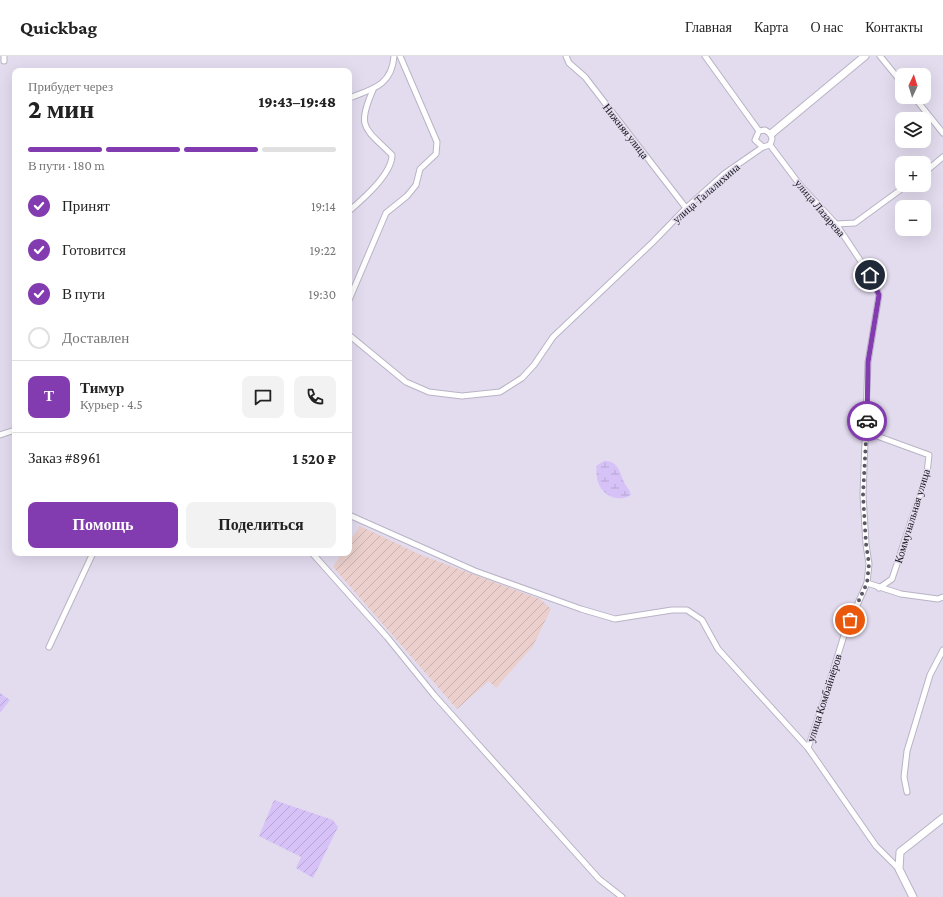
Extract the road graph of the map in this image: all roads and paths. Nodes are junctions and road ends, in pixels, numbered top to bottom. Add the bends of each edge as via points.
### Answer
1 (394, 56) edge
2 (400, 56) edge
3 (566, 56) edge
4 (705, 56) edge
5 (865, 56) edge
6 (880, 56) edge
7 (895, 74) edge
8 (373, 90) junction
9 (352, 97) edge
10 (920, 104) edge
11 (759, 131) junction
12 (943, 133) edge
13 (771, 134) junction
14 (770, 145) junction
15 (763, 147) junction
16 (943, 157) edge
17 (941, 162) edge
18 (931, 168) edge
19 (897, 192) edge
20 (352, 208) edge
21 (686, 208) junction
22 (836, 224) junction
23 (352, 293) edge
24 (879, 295) joint
25 (352, 337) edge
26 (12, 431) edge
27 (866, 432) junction
28 (0, 435) edge
29 (352, 516) edge
30 (92, 556) edge
31 (315, 556) edge
32 (867, 583) junction
33 (879, 588) junction
34 (943, 597) edge
35 (49, 647) dead end
36 (943, 650) edge
37 (808, 748) junction
38 (907, 792) dead end
39 (943, 818) edge
40 (899, 869) junction
41 (622, 897) edge
42 (914, 897) edge

1 - 8 street via 392,70 387,79
2 - 23 street via 437,142 436,154 420,169 416,185 407,196 386,213
3 - 21 street, Нижняя улица via 568,63 585,77
4 - 11 street
5 - 13 street
6 - 7 street
8 - 9 street
8 - 20 street via 365,108 363,121 370,133 392,155 392,163 369,194
10 - 12 street
11 - 13 street via 765,130
11 - 15 street via 755,140
13 - 14 street
14 - 15 street
14 - 22 street, улица Лазарева via 800,185
15 - 21 street, улица Талалихина via 724,174
16 - 17 street
17 - 18 street
19 - 22 street via 855,223
21 - 25 street, улица Талалихина via 553,337 522,378 500,392 462,396 429,392 406,382
22 - 24 street, улица Лазарева via 870,275
24 - 27 street, улица Комбайнёров via 868,362
26 - 28 street
27 - 32 street, улица Комбайнёров via 863,495 869,564
27 - 33 street, Коммунальная улица via 929,455 927,473 892,578
29 - 37 street via 475,571 615,619 687,610 702,620 718,649
30 - 35 street
31 - 41 street via 434,695 599,879
32 - 33 street
32 - 37 street, улица Комбайнёров via 845,632
33 - 34 street via 901,594 938,599
36 - 38 street via 930,675 907,751 904,776
37 - 40 street via 876,846
39 - 40 street via 900,852
40 - 42 street

